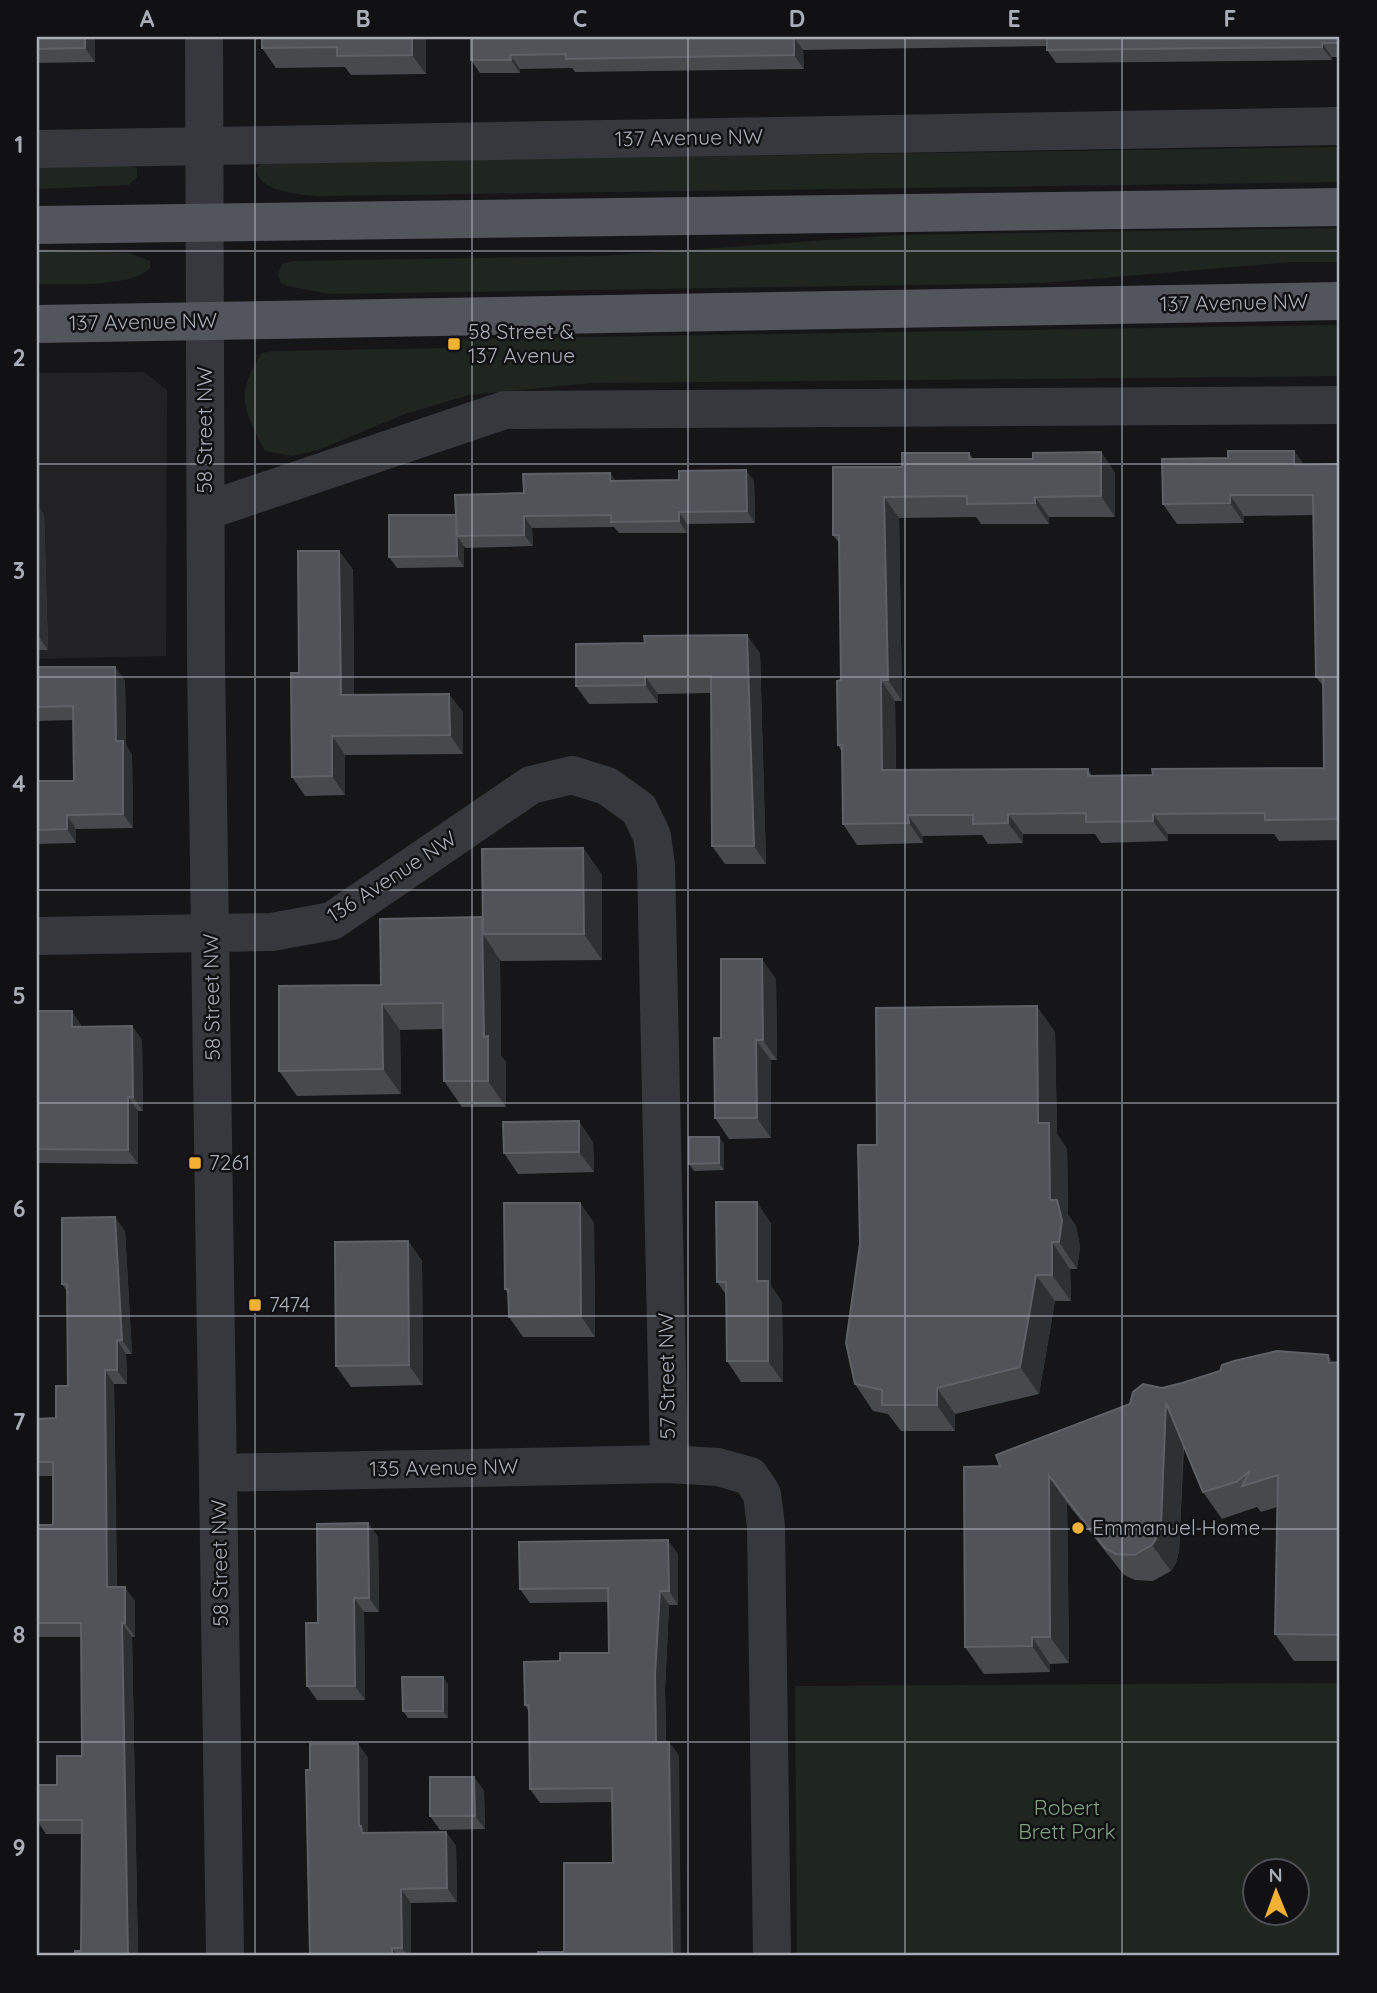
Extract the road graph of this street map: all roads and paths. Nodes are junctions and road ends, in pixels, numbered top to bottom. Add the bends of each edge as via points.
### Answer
1 (204, 37) edge
2 (1340, 126) edge
3 (204, 147) junction
4 (37, 149) edge
5 (1340, 207) edge
6 (204, 221) junction
7 (37, 225) edge
8 (1340, 301) edge
9 (205, 321) junction
10 (37, 324) edge
11 (1340, 405) edge
12 (206, 511) junction
13 (639, 810) joint
14 (211, 935) junction
15 (37, 936) edge
16 (669, 1464) junction
17 (219, 1473) junction
18 (225, 1956) edge
19 (772, 1956) edge

1 - 3 street, 58 Street NW
2 - 3 street, 137 Avenue NW
3 - 4 street, 137 Avenue NW
3 - 6 street, 58 Street NW
5 - 6 main road
6 - 7 main road
6 - 9 street, 58 Street NW
8 - 9 main road, 137 Avenue NW
9 - 10 main road, 137 Avenue NW
9 - 12 street, 58 Street NW
11 - 12 street via 505,410
12 - 14 street, 58 Street NW
13 - 14 street, 136 Avenue NW via 607,786 572,775 531,785 332,921 272,932
13 - 16 street, 57 Street NW via 652,836 656,865
14 - 15 street, 136 Avenue NW
14 - 17 street, 58 Street NW
16 - 17 street, 135 Avenue NW
16 - 19 street, 57 Street NW via 718,1467 750,1476 762,1494
17 - 18 street, 58 Street NW

